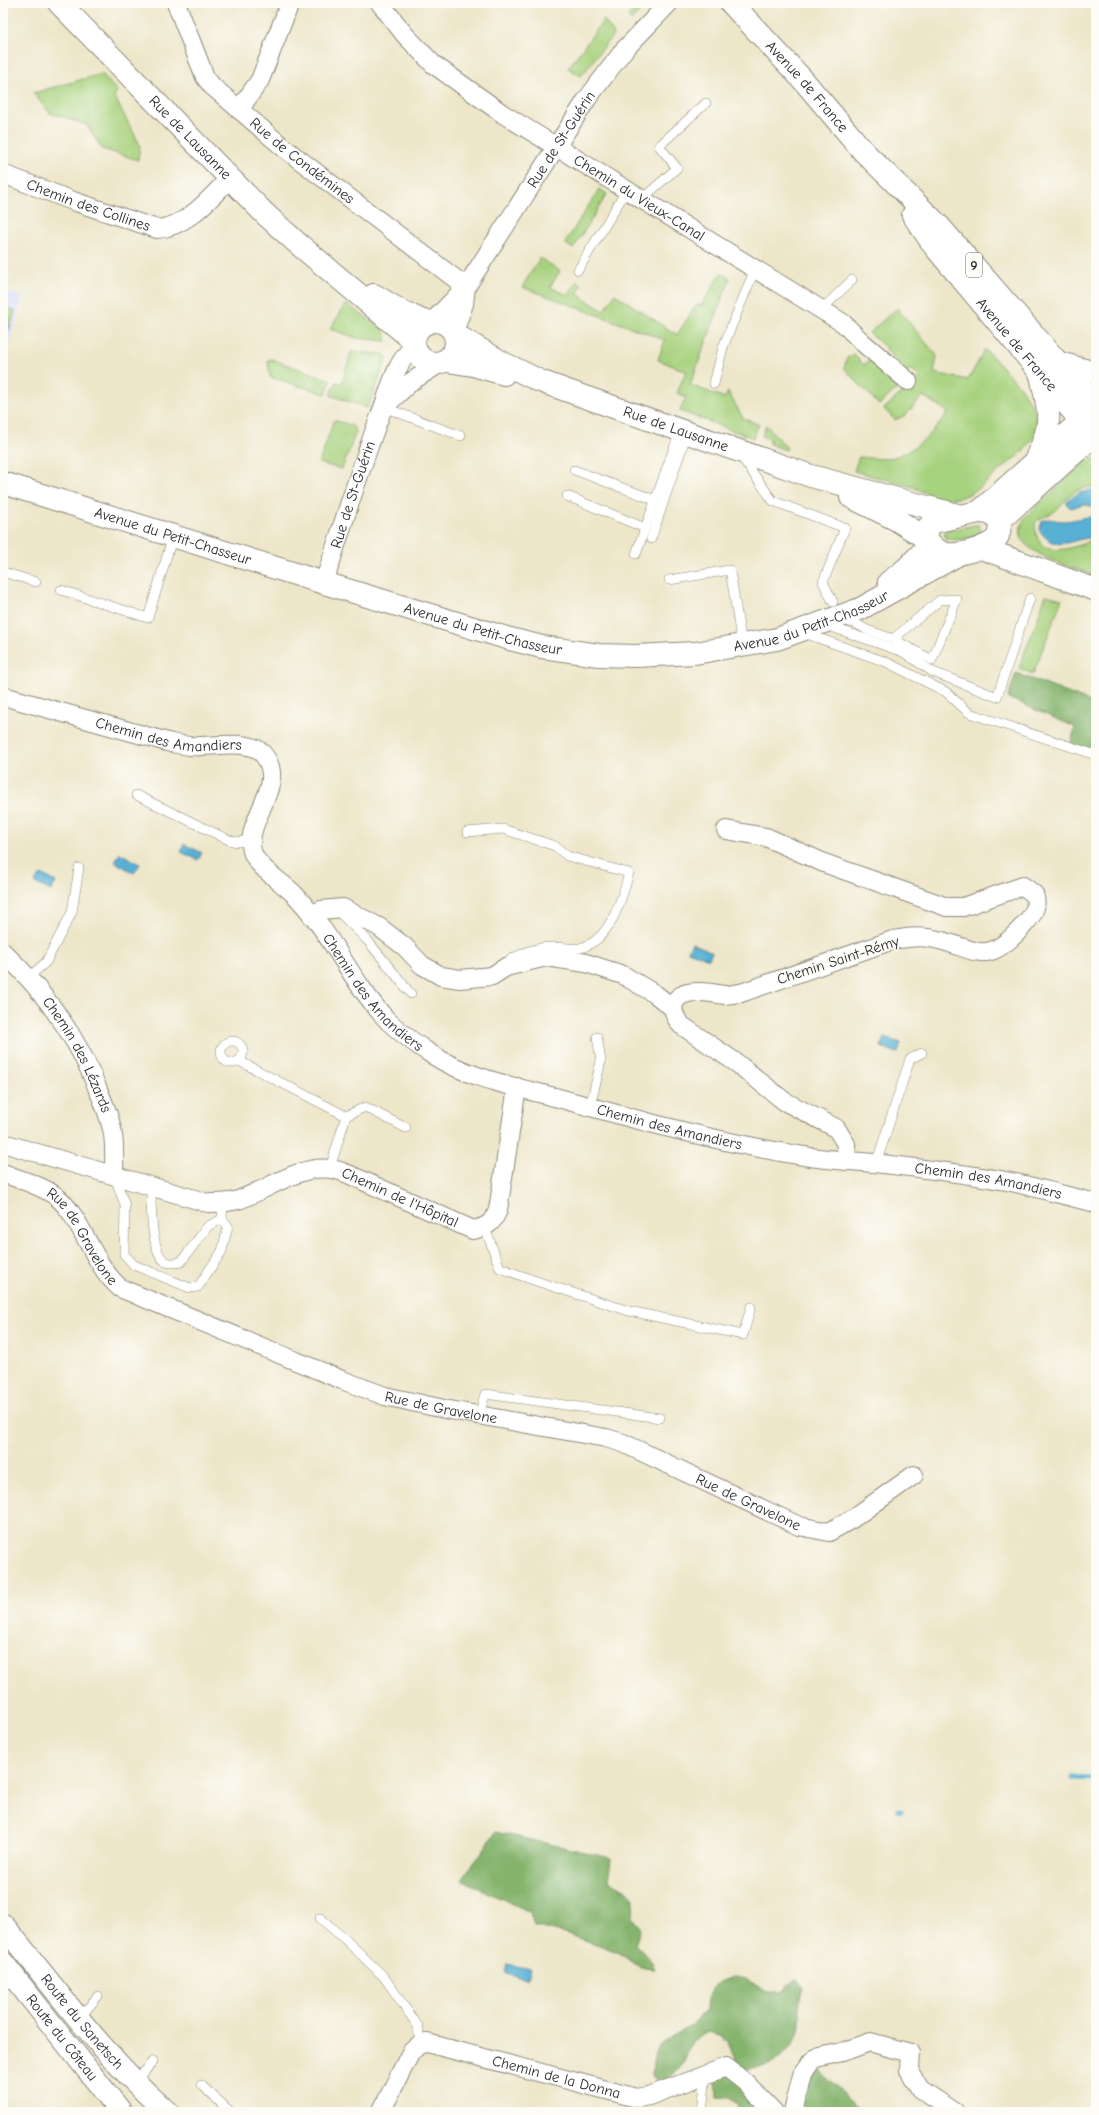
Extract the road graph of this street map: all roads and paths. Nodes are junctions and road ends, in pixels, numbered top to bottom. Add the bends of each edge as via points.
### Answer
1 (60, 3) edge
2 (176, 3) edge
3 (290, 3) edge
4 (380, 3) edge
5 (669, 3) edge
6 (731, 3) edge
7 (706, 103) dead end
8 (239, 110) junction
9 (555, 147) junction
10 (883, 171) junction
11 (3, 174) edge
12 (230, 178) junction
13 (626, 191) junction
14 (641, 200) junction
15 (326, 268) junction
16 (755, 269) junction
17 (578, 270) dead end
18 (852, 280) dead end
19 (466, 287) junction
20 (821, 310) junction
21 (430, 322) junction
22 (455, 334) junction
23 (407, 342) junction
24 (443, 362) junction
25 (1060, 363) junction
26 (1040, 371) junction
27 (1096, 373) edge
28 (540, 381) junction
29 (908, 381) dead end
30 (714, 384) dead end
31 (383, 407) junction
32 (1093, 424) edge
33 (684, 432) junction
34 (461, 436) dead end
35 (737, 451) junction
36 (1034, 463) junction
37 (574, 470) dead end
38 (811, 476) junction
39 (4, 486) edge
40 (567, 496) dead end
41 (655, 500) junction
42 (970, 514) junction
43 (1000, 524) junction
44 (645, 528) junction
45 (173, 536) junction
46 (651, 539) dead end
47 (928, 542) junction
48 (971, 550) junction
49 (636, 554) dead end
50 (3, 572) edge
51 (669, 580) dead end
52 (36, 582) dead end
53 (324, 583) junction
54 (1096, 583) edge
55 (61, 590) dead end
56 (1096, 590) edge
57 (1030, 598) dead end
58 (829, 615) junction
59 (801, 631) junction
60 (893, 639) junction
61 (742, 645) junction
62 (3, 696) edge
63 (1096, 755) edge
64 (136, 795) dead end
65 (726, 830) dead end
66 (467, 832) dead end
67 (251, 840) junction
68 (79, 868) dead end
69 (336, 909) junction
70 (312, 916) junction
71 (3, 952) edge
72 (506, 967) junction
73 (29, 977) junction
74 (411, 994) dead end
75 (673, 1008) junction
76 (597, 1037) dead end
77 (922, 1053) dead end
78 (239, 1061) dead end
79 (517, 1087) junction
80 (590, 1107) junction
81 (346, 1116) junction
82 (406, 1128) dead end
83 (3, 1143) edge
84 (847, 1161) junction
85 (876, 1164) junction
86 (330, 1168) junction
87 (3, 1173) edge
88 (114, 1175) junction
89 (151, 1186) junction
90 (1096, 1203) edge
91 (223, 1211) junction
92 (485, 1228) junction
93 (751, 1306) dead end
94 (479, 1416) junction
95 (660, 1418) dead end
96 (914, 1474) dead end
97 (320, 1918) dead end
98 (3, 1925) edge
99 (3, 1963) edge
100 (98, 1996) dead end
101 (79, 2019) junction
102 (420, 2044) junction
103 (153, 2061) dead end
104 (706, 2074) junction
105 (135, 2083) junction
106 (201, 2085) dead end
107 (121, 2112) edge
108 (167, 2112) edge
109 (231, 2112) edge
110 (381, 2112) edge
111 (702, 2112) edge
112 (774, 2112) edge
113 (793, 2112) edge
114 (955, 2112) edge

1 - 12 street, Rue de Lausanne
2 - 8 street, Rue de Condémines via 205,77
3 - 8 street via 260,80
4 - 9 street, Chemin du Vieux-Canal via 405,35 433,64
5 - 9 street, Rue de St-Guérin via 624,50
6 - 10 street, Avenue de France / 9
7 - 14 lane via 659,146 677,168
8 - 19 street, Rue de Condémines via 284,148
9 - 13 street, Chemin du Vieux-Canal
9 - 19 street, Rue de St-Guérin
10 - 25 street, Avenue de France / 9 via 939,226
10 - 26 street, Avenue de France / 9 via 936,246
11 - 12 street, Chemin des Collines via 157,229 171,227 183,221
12 - 15 street, Rue de Lausanne via 265,214
13 - 14 street, Chemin du Vieux-Canal
13 - 17 lane
14 - 16 street, Chemin du Vieux-Canal
15 - 21 street, Rue de Lausanne via 401,311
15 - 23 street, Rue de Lausanne
16 - 20 street, Chemin du Vieux-Canal
16 - 30 lane via 723,347
18 - 20 lane
19 - 21 street, Rue de St-Guérin
19 - 22 street, Rue de St-Guérin
20 - 29 street, Chemin du Vieux-Canal via 843,323
21 - 22 street via 445,323
21 - 23 street
22 - 24 street via 456,350
22 - 28 street, Rue de Lausanne via 480,351
23 - 24 street via 423,360
23 - 31 street, Rue de St-Guérin
24 - 28 street, Rue de Lausanne
24 - 31 street, Rue de St-Guérin via 412,381
25 - 27 street
25 - 32 street, Avenue de France / 9
26 - 32 street, Avenue de France / 9 via 1062,397
26 - 36 street via 1050,421
28 - 33 street, Rue de Lausanne
31 - 34 lane
31 - 53 street, Rue de St-Guérin via 363,460
32 - 36 street
32 - 43 street, Avenue du Petit-Chasseur
33 - 35 street, Rue de Lausanne
33 - 41 lane
33 - 46 lane
35 - 38 street, Rue de Lausanne
35 - 58 lane via 772,501 844,528 823,582
36 - 42 street
37 - 41 lane
38 - 42 street, Rue de Lausanne
38 - 47 street, Rue de Lausanne via 898,520
39 - 45 street, Avenue du Petit-Chasseur
40 - 44 lane
41 - 44 lane
42 - 43 street, Rue de Lausanne via 991,514
42 - 47 street via 931,523 927,529
43 - 48 street, Avenue du Petit-Chasseur via 995,540
43 - 54 street via 1020,549 1032,558
44 - 49 lane
45 - 53 street, Avenue du Petit-Chasseur
45 - 55 lane via 148,618
47 - 48 street, Rue de Lausanne via 945,554
47 - 58 street via 906,569
48 - 56 street
48 - 58 street, Avenue du Petit-Chasseur via 860,609
50 - 52 lane
51 - 61 lane via 730,570
53 - 61 street, Avenue du Petit-Chasseur via 542,647 599,655 636,656 695,653
57 - 58 lane via 997,697 933,672 903,652
58 - 59 street, Avenue du Petit-Chasseur
58 - 60 lane
59 - 61 street, Avenue du Petit-Chasseur
59 - 63 lane via 886,662 946,692 969,713
60 - 60 lane via 932,660 957,599 940,600
62 - 67 street, Chemin des Amandiers via 171,743 188,746 254,747 269,763 271,773
64 - 67 lane via 229,840
65 - 75 street, Chemin Saint-Rémy via 766,837 824,863 947,907 963,907 1024,886 1034,894 1036,906 1028,920 1010,940 988,953 974,953 929,938 892,940 741,993 726,995 699,992 680,995 674,1001
66 - 72 lane, Chemin des Amandiers via 503,829 555,846 567,856 629,873 624,891 607,928 597,940 580,948 553,947 530,950 510,959
67 - 70 street, Chemin des Amandiers via 253,854 258,862 290,890
68 - 73 lane via 72,912 46,962
69 - 70 street, Chemin des Amandiers via 321,910
69 - 72 street, Chemin des Amandiers via 343,908 379,927 405,947 422,966 441,976 460,979 492,976
69 - 74 lane via 368,941
70 - 79 street, Chemin des Amandiers via 390,1023 432,1054 454,1066
71 - 73 street, Chemin des Lézards
72 - 75 street, Chemin des Amandiers via 546,957 586,963 623,975
73 - 88 street, Chemin des Lézards via 58,1013 96,1084 113,1135
75 - 84 street via 675,1017 681,1025 738,1064 784,1101 836,1128 846,1144
76 - 80 lane via 601,1061
77 - 85 lane via 910,1059
78 - 81 lane
79 - 80 street, Chemin des Amandiers
79 - 92 street via 500,1200 494,1220
80 - 84 street, Chemin des Amandiers via 732,1142
81 - 82 lane via 365,1107
81 - 86 lane
83 - 88 street, Chemin de l'Hôpital
84 - 85 street, Chemin des Amandiers
85 - 90 street, Chemin des Amandiers via 1005,1181
86 - 91 street, Chemin de l'Hôpital via 286,1178 238,1200
86 - 92 street, Chemin de l'Hôpital via 456,1224 473,1230
87 - 94 street, Rue de Gravelone via 56,1197 67,1208 102,1269 120,1288 385,1396
88 - 89 street, Chemin de l'Hôpital
88 - 91 lane via 125,1205 124,1254 134,1265 190,1288 198,1287 222,1251 228,1226
89 - 91 street, Chemin de l'Hôpital via 208,1203
89 - 91 lane via 151,1212 158,1254 172,1264 181,1262 208,1226
92 - 93 lane via 500,1268 629,1311 743,1335
94 - 95 lane via 485,1394
94 - 96 street, Rue de Gravelone via 606,1438 799,1526 829,1532 852,1519
97 - 102 lane via 384,1977 418,2026
98 - 101 street, Route du Sanetsch
99 - 107 street, Route du Côteau
100 - 101 lane
101 - 105 street, Route du Sanetsch
102 - 104 street, Chemin de la Donna via 427,2043 637,2098 649,2096
102 - 110 street via 411,2052
103 - 105 lane
104 - 111 lane
104 - 112 street, Chemin de la Donna via 726,2067 745,2082
105 - 108 street, Route du Sanetsch
106 - 109 lane
113 - 114 street via 802,2075 810,2062 870,2042 910,2053 909,2070 920,2089

